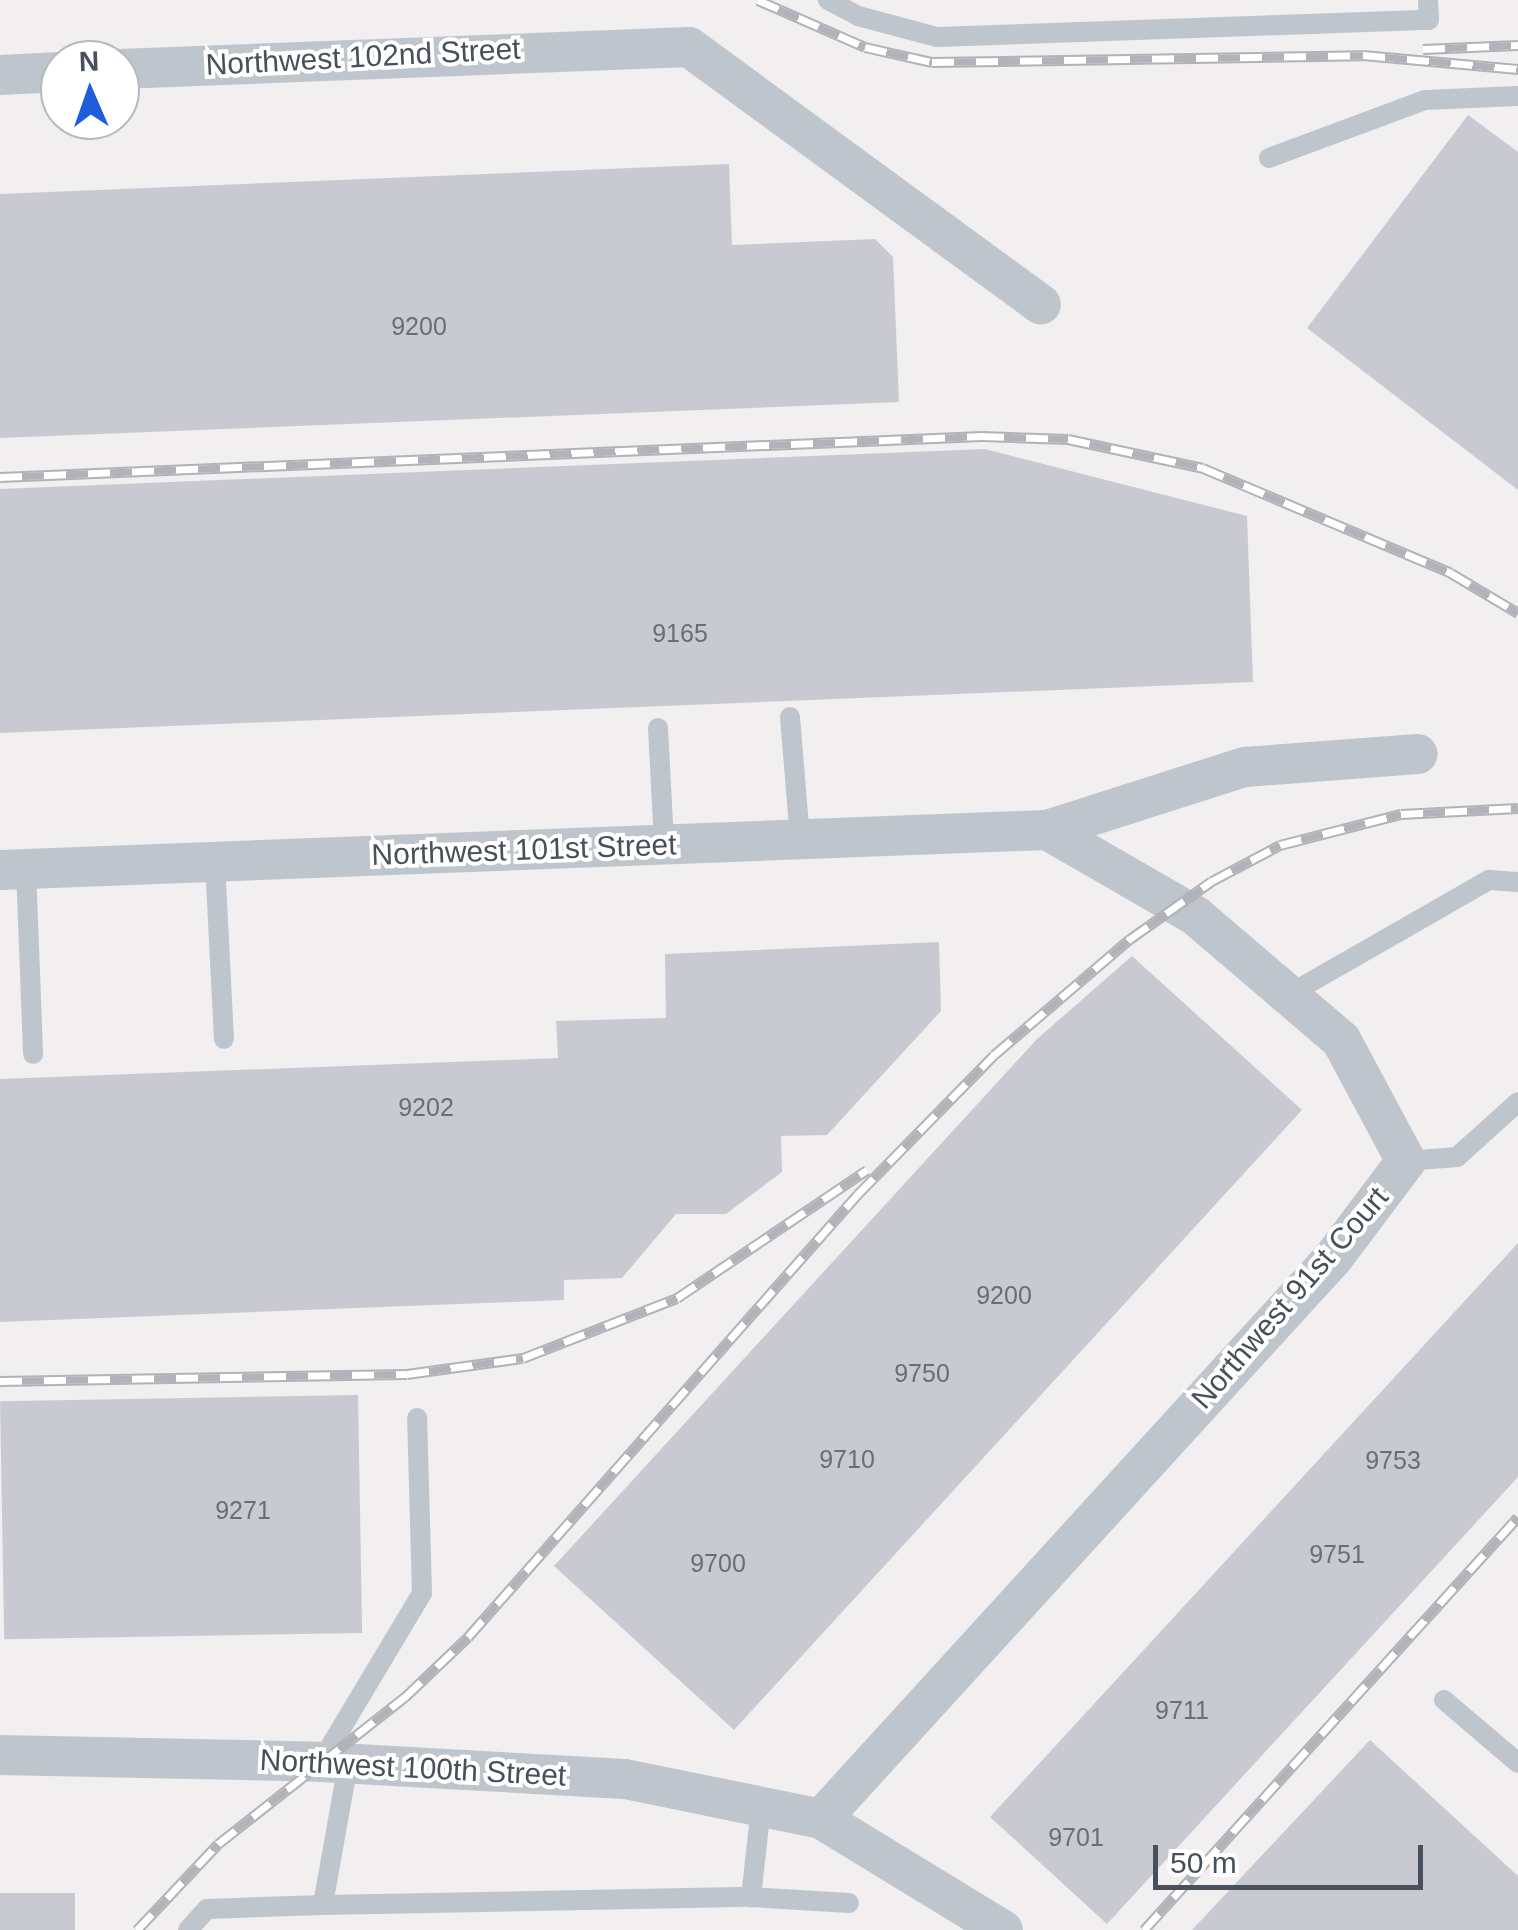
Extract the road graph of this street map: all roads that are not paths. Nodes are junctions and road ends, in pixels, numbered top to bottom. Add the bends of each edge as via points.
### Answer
1 (828, 0) edge
2 (1428, 0) edge
3 (140, 68) edge
4 (40, 73) edge
5 (0, 75) edge
6 (1518, 96) edge
7 (1269, 158) dead end
8 (1041, 305) dead end
9 (790, 717) dead end
10 (658, 728) dead end
11 (1418, 754) dead end
12 (1048, 830) junction
13 (800, 840) junction
14 (664, 844) junction
15 (215, 862) junction
16 (13, 869) edge
17 (1518, 882) edge
18 (1288, 995) junction
19 (224, 1039) dead end
20 (33, 1054) dead end
21 (1518, 1102) edge
22 (1406, 1161) junction
23 (417, 1418) dead end
24 (1444, 1700) dead end
25 (0, 1756) edge
26 (335, 1763) junction
27 (1518, 1763) edge
28 (762, 1807) junction
29 (821, 1819) junction
30 (750, 1897) junction
31 (849, 1902) dead end
32 (323, 1905) junction
33 (188, 1930) edge
34 (1003, 1930) edge

1 - 2 lane via 858,16 937,37 1428,20
3 - 8 street, Northwest 102nd Street via 689,47
4 - 5 street
6 - 7 lane via 1426,100
9 - 13 lane
10 - 14 lane
11 - 12 street via 1244,767
12 - 13 street, Northwest 101st Street
12 - 18 street, Northwest 91st Court via 1196,916
13 - 14 street, Northwest 101st Street
14 - 15 street, Northwest 101st Street
15 - 16 street, Northwest 101st Street
15 - 19 lane
16 - 20 lane
17 - 18 lane via 1489,880
18 - 22 street, Northwest 91st Court via 1341,1040
21 - 22 lane via 1458,1157
22 - 29 street, Northwest 91st Court via 1334,1256
23 - 26 lane via 422,1593
24 - 27 lane
25 - 26 street, Northwest 100th Street
26 - 28 street, Northwest 100th Street via 625,1779
26 - 32 lane
28 - 29 street, Northwest 100th Street
28 - 30 lane
29 - 34 street, Northwest 100th Street
30 - 31 lane
30 - 32 lane
32 - 33 lane via 207,1909

